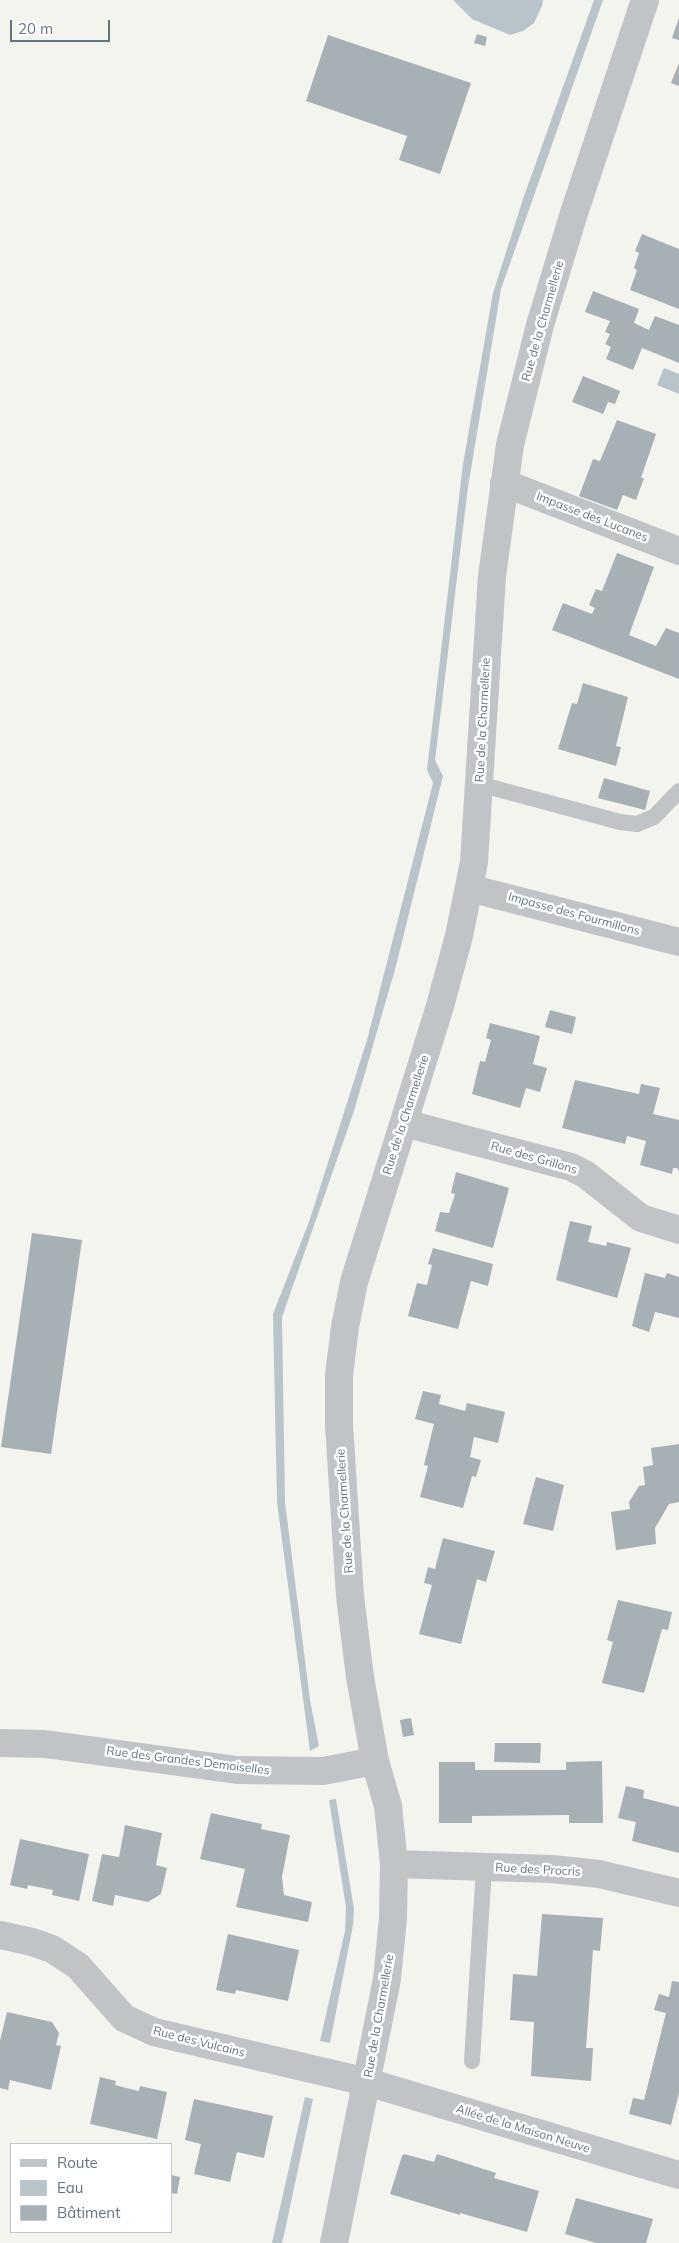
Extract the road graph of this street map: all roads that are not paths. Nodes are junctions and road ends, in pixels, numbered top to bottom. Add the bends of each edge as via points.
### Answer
1 (645, 0) edge
2 (504, 483) junction
3 (679, 551) edge
4 (479, 784) junction
5 (679, 791) edge
6 (469, 888) junction
7 (679, 942) edge
8 (404, 1123) junction
9 (679, 1230) edge
10 (0, 1743) edge
11 (374, 1761) junction
12 (394, 1864) junction
13 (484, 1867) junction
14 (679, 1894) edge
15 (0, 1935) edge
16 (472, 2062) dead end
17 (367, 2082) junction
18 (679, 2175) edge
19 (334, 2243) edge

1 - 2 street, Rue de la Charmellerie via 540,325 510,444
2 - 3 street, Impasse des Lucanes
2 - 4 street, Rue de la Charmellerie via 492,576
4 - 5 lane via 637,824 654,817
4 - 6 street, Rue de la Charmellerie
6 - 7 street, Impasse des Fourmillons
6 - 8 street, Rue de la Charmellerie via 440,1006
8 - 9 street, Rue des Grillons via 572,1167 641,1218
8 - 11 street, Rue de la Charmellerie via 354,1282 339,1375 350,1596
10 - 11 street, Rue des Grandes Demoiselles via 45,1744 237,1770 274,1772 323,1771
11 - 12 street, Rue de la Charmellerie via 388,1806
12 - 13 street, Rue des Procris
12 - 17 street, Rue de la Charmellerie via 387,1979
13 - 14 street, Rue des Procris via 599,1874
13 - 16 lane
15 - 17 street, Rue des Vulcains via 32,1942 78,1966 124,2018 154,2032
17 - 18 street, Allée de la Maison Neuve
17 - 19 street, Rue de la Charmellerie

